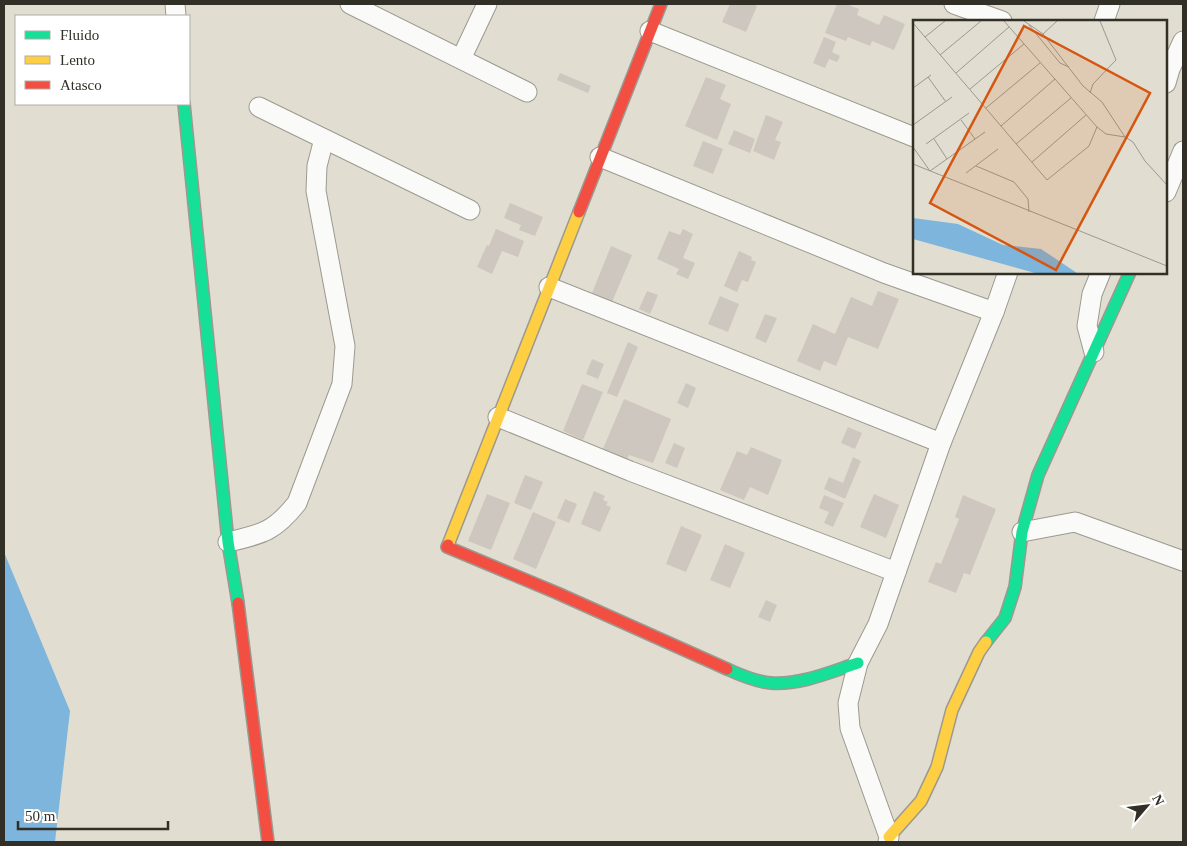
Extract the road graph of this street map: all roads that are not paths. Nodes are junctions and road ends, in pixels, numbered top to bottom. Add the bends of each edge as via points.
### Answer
1 (350, 4) edge
2 (487, 4) edge
3 (661, 4) edge
4 (954, 4) edge
5 (1110, 4) edge
6 (999, 20) edge
7 (1104, 20) edge
8 (650, 31) junction
9 (1183, 41) edge
10 (461, 59) junction
11 (1167, 79) edge
12 (527, 92) dead end
13 (184, 105) edge
14 (258, 107) dead end
15 (913, 137) edge
16 (324, 139) junction
17 (1183, 151) edge
18 (600, 157) junction
19 (1167, 190) edge
20 (470, 210) dead end
21 (1007, 274) edge
22 (1100, 274) edge
23 (1129, 274) edge
24 (549, 287) junction
25 (994, 312) junction
26 (1094, 352) junction
27 (498, 417) junction
28 (940, 443) junction
29 (1022, 532) junction
30 (228, 542) junction
31 (1183, 561) edge
32 (896, 572) junction
33 (858, 663) junction
34 (888, 840) edge
35 (268, 842) edge

1 - 10 street
2 - 10 street
3 - 8 street
4 - 6 street
5 - 7 street
8 - 15 street
8 - 18 street
9 - 11 street
10 - 12 street
13 - 30 street
14 - 16 street
16 - 20 street
16 - 30 street via 316,166 316,191 345,346 342,384 297,503 286,517 261,534
17 - 19 street
18 - 24 street
18 - 25 street via 884,273
21 - 25 street
22 - 26 street via 1092,294 1087,326
23 - 26 street
24 - 27 street
24 - 28 street
25 - 28 street
26 - 29 street via 1038,475
27 - 32 street
27 - 33 street via 447,547 740,675 771,683 808,680
28 - 32 street
29 - 31 street via 1075,522
29 - 34 street via 1015,587 1005,618 979,652 952,710 938,767 920,801
30 - 35 street via 243,633
32 - 33 street via 878,624
33 - 34 street via 848,703 850,728

